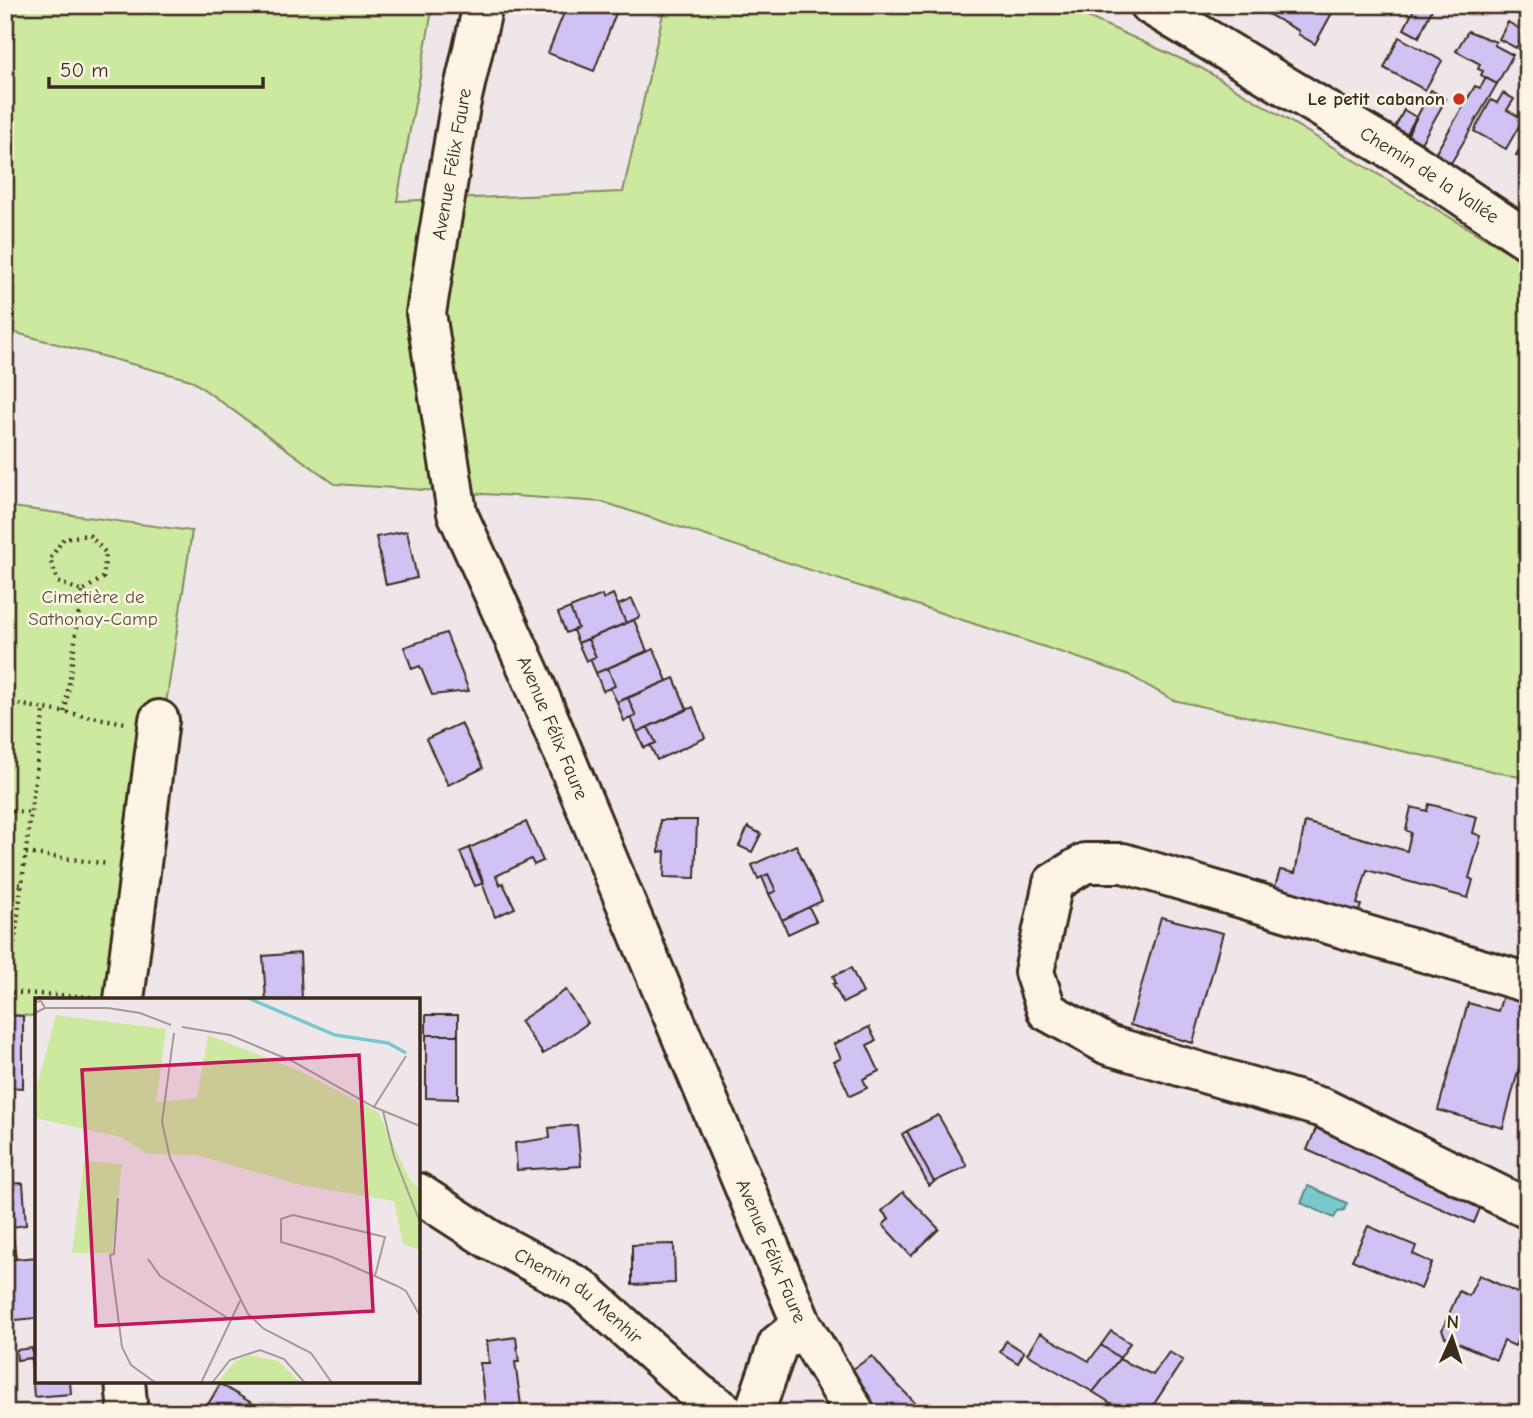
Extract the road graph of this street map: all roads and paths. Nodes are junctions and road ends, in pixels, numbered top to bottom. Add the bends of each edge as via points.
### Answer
1 (483, 5) edge
2 (1150, 5) edge
3 (1528, 240) edge
4 (82, 591) junction
5 (5, 702) edge
6 (44, 708) junction
7 (65, 712) junction
8 (142, 728) joint
9 (5, 810) edge
10 (31, 813) junction
11 (110, 852) dead end
12 (26, 853) junction
13 (109, 864) junction
14 (107, 878) dead end
15 (5, 882) edge
16 (22, 885) junction
17 (1528, 983) edge
18 (7, 992) edge
19 (109, 992) edge
20 (420, 1194) edge
21 (1528, 1209) edge
22 (802, 1325) junction
23 (125, 1383) edge
24 (128, 1413) edge
25 (727, 1413) edge
26 (754, 1413) edge
27 (855, 1413) edge

1 - 22 street, Avenue Félix Faure via 460,106 426,313 457,513 532,678
2 - 3 street, Chemin de la Vallée via 1409,160
4 - 4 path via 58,582 50,559 64,538 89,535 106,553 103,578
4 - 7 path
5 - 6 path
6 - 7 path
6 - 10 path
7 - 8 path
8 - 19 street
9 - 10 path
10 - 12 path
11 - 13 path
12 - 13 path
12 - 16 path
13 - 14 path
15 - 16 path
16 - 18 path
17 - 21 street via 1123,863 1085,863 1053,883 1034,972 1047,1011 1108,1045 1323,1108
18 - 19 path via 91,997
20 - 25 street, Chemin du Menhir via 489,1239 580,1288
22 - 26 street via 778,1345
22 - 27 street, Avenue Félix Faure
23 - 24 street

